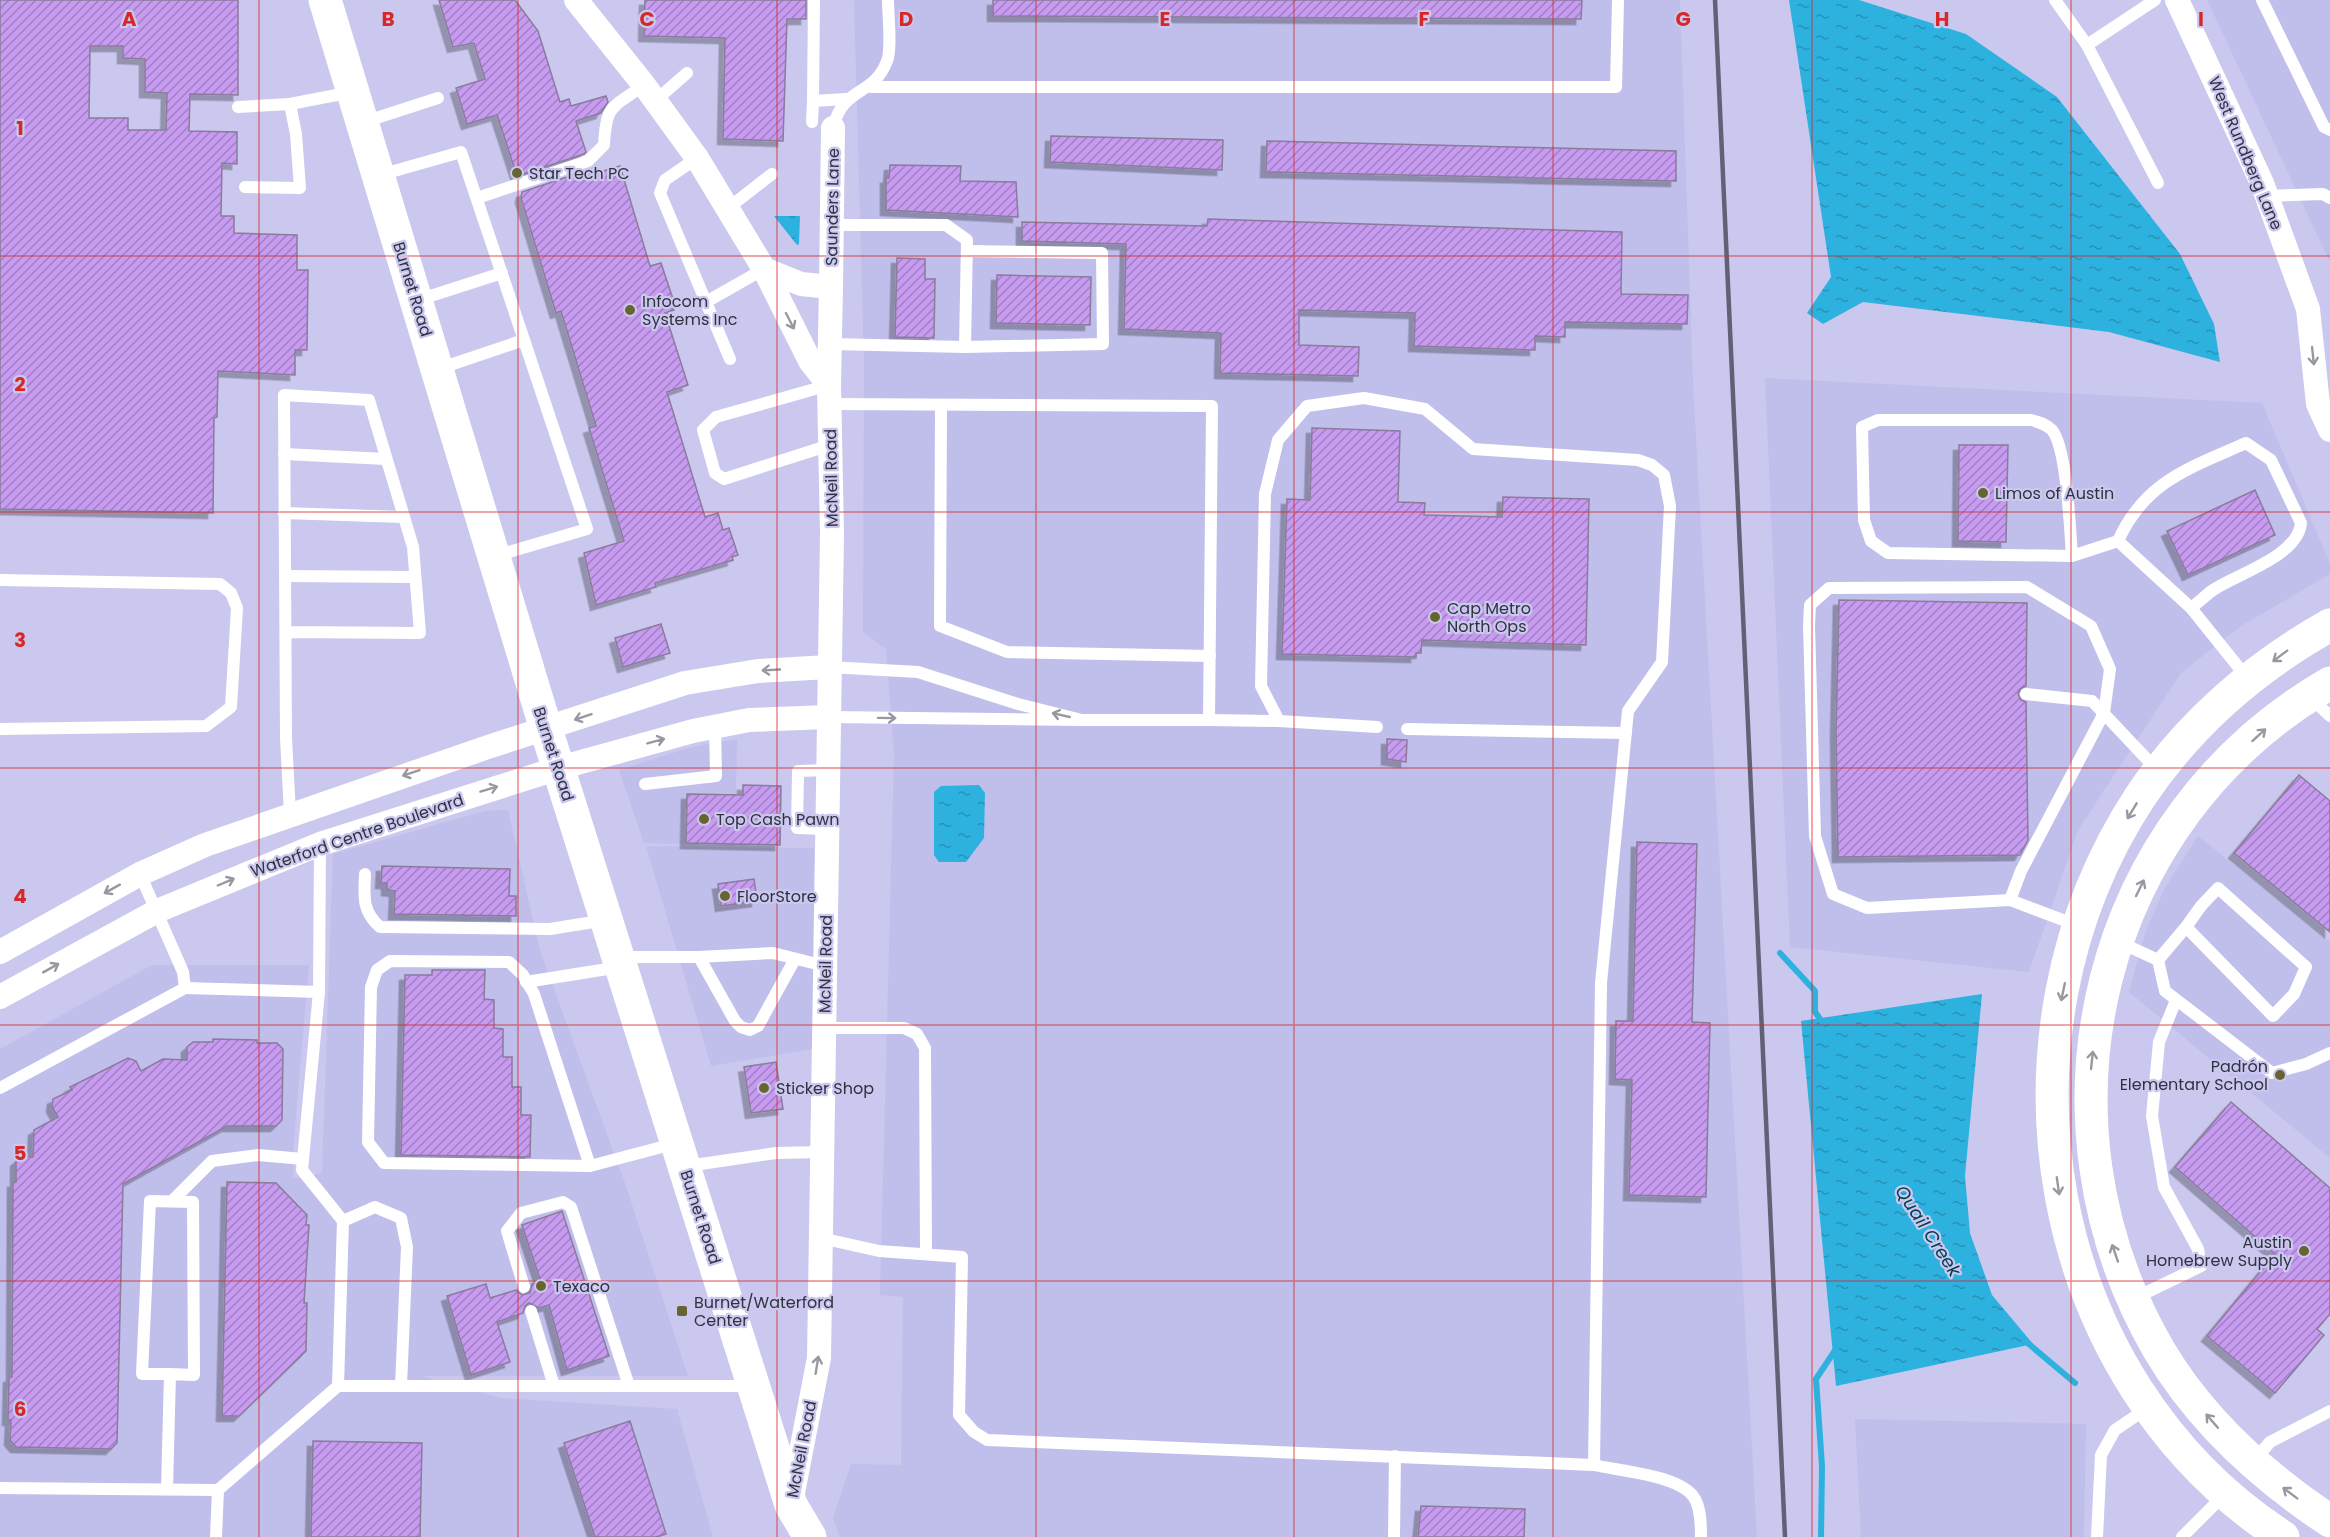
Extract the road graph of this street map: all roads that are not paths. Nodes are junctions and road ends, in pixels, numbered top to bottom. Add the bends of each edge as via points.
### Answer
1 (325, 0) edge
2 (576, 0) edge
3 (814, 0) edge
4 (888, 0) edge
5 (1618, 0) edge
6 (2055, 0) edge
7 (2155, 0) edge
8 (2177, 0) edge
9 (2262, 0) edge
10 (2087, 45) junction
11 (687, 73) dead end
12 (871, 87) junction
13 (650, 93) junction
14 (438, 98) dead end
15 (846, 99) junction
16 (813, 101) junction
17 (290, 104) junction
18 (238, 107) dead end
19 (358, 107) junction
20 (823, 125) junction
21 (2330, 130) edge
22 (697, 158) junction
23 (772, 174) dead end
24 (379, 175) junction
25 (2158, 183) dead end
26 (245, 187) dead end
27 (2267, 196) junction
28 (477, 198) junction
29 (2330, 198) edge
30 (727, 209) junction
31 (833, 225) junction
32 (967, 250) junction
33 (764, 269) junction
34 (502, 273) junction
35 (831, 287) junction
36 (417, 300) junction
37 (706, 303) junction
38 (2308, 309) junction
39 (524, 340) junction
40 (2330, 341) edge
41 (830, 344) junction
42 (965, 347) junction
43 (730, 359) dead end
44 (437, 369) junction
45 (829, 395) junction
46 (941, 405) junction
47 (2330, 430) edge
48 (830, 445) junction
49 (284, 454) junction
50 (386, 459) junction
51 (284, 513) junction
52 (404, 517) junction
53 (2118, 541) junction
54 (494, 556) junction
55 (2072, 556) junction
56 (285, 576) junction
57 (415, 577) junction
58 (0, 580) edge
59 (2191, 608) junction
60 (2330, 626) edge
61 (286, 632) junction
62 (1210, 656) junction
63 (830, 667) junction
64 (2249, 680) junction
65 (2026, 694) dead end
66 (2323, 698) edge
67 (2104, 713) junction
68 (829, 717) junction
69 (1082, 720) junction
70 (1209, 720) junction
71 (1279, 721) junction
72 (714, 726) junction
73 (1377, 727) dead end
74 (0, 729) edge
75 (546, 729) junction
76 (1407, 729) dead end
77 (1626, 734) junction
78 (559, 768) junction
79 (2159, 772) junction
80 (645, 784) dead end
81 (290, 814) junction
82 (320, 844) junction
83 (140, 874) junction
84 (365, 874) dead end
85 (2010, 900) junction
86 (157, 911) junction
87 (607, 919) junction
88 (2080, 927) junction
89 (2186, 927) junction
90 (2118, 942) junction
91 (0, 952) edge
92 (699, 957) junction
93 (795, 959) junction
94 (2158, 960) junction
95 (620, 962) junction
96 (825, 966) junction
97 (526, 981) junction
98 (185, 988) junction
99 (319, 992) junction
100 (0, 997) edge
101 (2176, 1000) junction
102 (824, 1028) junction
103 (2330, 1053) edge
104 (0, 1088) edge
105 (822, 1152) junction
106 (682, 1154) junction
107 (303, 1159) junction
108 (590, 1166) junction
109 (172, 1201) junction
110 (343, 1221) junction
111 (821, 1238) junction
112 (926, 1254) junction
113 (524, 1287) dead end
114 (2133, 1298) junction
115 (531, 1311) dead end
116 (170, 1374) junction
117 (2182, 1384) junction
118 (338, 1386) junction
119 (401, 1386) junction
120 (554, 1386) junction
121 (629, 1386) junction
122 (755, 1386) junction
123 (2150, 1407) junction
124 (2330, 1411) edge
125 (1395, 1456) junction
126 (2252, 1463) junction
127 (1594, 1465) junction
128 (0, 1488) edge
129 (167, 1489) junction
130 (218, 1490) junction
131 (2226, 1493) junction
132 (790, 1505) junction
133 (2330, 1521) edge
134 (2196, 1532) edge
135 (216, 1537) edge
136 (788, 1537) edge
137 (810, 1537) edge
138 (1394, 1537) edge
139 (1701, 1537) edge
140 (2097, 1537) edge
141 (2181, 1537) edge
142 (2283, 1537) edge

1 - 19 main road, Burnet Road
2 - 13 street
3 - 16 lane
4 - 12 lane via 888,60
5 - 12 lane via 1616,87
6 - 10 lane
7 - 10 lane
8 - 27 street, West Rundberg Lane
9 - 21 lane via 2324,127
10 - 25 lane
11 - 13 lane
12 - 15 lane
13 - 22 street
13 - 28 lane via 612,109 605,117 604,145 588,161
14 - 19 lane
15 - 16 lane
15 - 20 lane
16 - 20 lane
17 - 18 lane
17 - 19 lane
17 - 26 lane via 300,188
19 - 24 main road, Burnet Road
20 - 31 street, Saunders Lane
22 - 30 street
22 - 37 lane via 665,180 660,193
23 - 30 lane
24 - 28 lane via 461,152
24 - 36 main road, Burnet Road
27 - 29 lane via 2323,194
27 - 38 street, West Rundberg Lane
28 - 34 lane
30 - 33 street
31 - 32 lane via 946,225 967,240
31 - 35 street, Saunders Lane
32 - 42 lane
32 - 42 lane via 1102,253 1103,344
33 - 35 street via 801,284
33 - 37 lane
33 -> 45 street
34 - 36 lane
34 - 39 lane
35 - 41 street, McNeil Road
36 - 44 main road, Burnet Road
37 - 43 lane
38 - 40 street, West Rundberg Lane
38 -> 47 street, West Rundberg Lane via 2318,404
39 - 44 lane
39 - 54 lane via 587,528
41 - 42 lane
41 - 45 street, McNeil Road
44 - 54 main road, Burnet Road
45 - 46 lane
45 - 48 street, McNeil Road
45 - 48 lane via 716,417 703,430 715,473 724,479
46 - 62 lane via 940,626 1007,652
46 - 62 lane via 1212,406
48 - 63 street, McNeil Road
49 - 50 lane
49 - 50 lane via 284,395 369,400
49 - 51 lane
50 - 52 lane
51 - 52 lane
51 - 56 lane
52 - 57 lane via 413,546
53 - 55 lane
53 - 59 lane
53 - 59 lane via 2128,518 2152,491 2174,475 2246,443 2271,460 2301,523 2300,533 2286,550 2213,590
54 - 75 main road, Burnet Road
55 - 55 lane via 1888,553 1871,541 1864,520 1862,427 1878,420 2031,420 2044,424 2052,430 2062,456
56 - 57 lane
56 - 61 lane
57 - 61 lane via 420,633
58 - 74 lane via 220,584 231,593 237,608 231,707 206,726
59 - 64 lane
60 -> 64 main road via 2296,644
61 - 81 lane via 286,776
62 - 70 lane
63 - 68 street, McNeil Road
69 -> 63 lane via 918,672
63 -> 75 street via 711,677
64 - 79 main road via 2221,702
65 - 67 lane via 2092,701
90 -> 66 main road via 2155,858 2204,789 2282,715
67 - 79 lane
67 - 85 lane via 2021,871
67 - 85 lane via 2110,669 2091,626 2027,587 1829,588 1810,604 1815,836 1833,894 1867,908
68 -> 69 lane
68 - 72 street, Waterford Centre Boulevard via 749,720
68 - 96 street, McNeil Road
69 - 70 lane
70 - 71 lane
71 - 73 lane
71 - 77 lane via 1261,686 1265,494 1278,440 1307,406 1364,398 1425,409 1473,449 1638,460 1664,475 1670,506 1662,662 1628,711
78 -> 72 street, Waterford Centre Boulevard
72 - 80 lane via 716,776
75 - 78 main road, Burnet Road
75 -> 81 street
76 - 77 lane
77 - 127 lane via 1601,983
82 -> 78 street, Waterford Centre Boulevard
78 - 87 main road, Burnet Road
79 -> 88 main road via 2117,836
81 - 83 street
86 -> 82 street, Waterford Centre Boulevard
82 - 99 lane
83 - 86 lane
83 -> 91 street
84 - 87 lane via 363,902 369,918 380,927 550,929
85 - 88 lane
86 - 98 lane via 183,972
100 -> 86 street, Waterford Centre Boulevard
87 - 95 main road, Burnet Road
88 - 90 main road
88 -> 123 main road via 2064,987 2052,1060 2052,1127 2060,1195 2078,1265 2098,1320
89 - 89 lane via 2273,1016 2294,994 2306,967 2218,888
89 - 94 lane
90 - 94 lane
114 -> 90 main road via 2114,1252 2100,1198 2090,1111 2098,1017
92 - 93 lane via 773,953
92 - 93 lane via 735,1021 750,1030 758,1026
92 - 95 lane
93 - 96 lane
94 - 101 lane via 2165,992
95 - 97 lane
95 - 106 main road, Burnet Road
96 - 102 street, McNeil Road
97 - 108 lane via 534,994
97 - 108 lane via 509,962 390,961 377,970 371,987 368,1142 384,1163
98 - 99 lane
98 - 104 lane
99 - 107 lane
101 - 103 lane via 2272,1073
101 - 114 lane via 2159,1042 2152,1116 2164,1186 2198,1249 2201,1266
102 - 105 street, McNeil Road
102 - 112 lane via 904,1028 917,1034 925,1048
105 - 106 lane
105 - 111 street, McNeil Road
106 - 108 lane
106 - 122 main road, Burnet Road
107 - 109 lane via 258,1155 212,1161
107 - 110 lane via 302,1170
109 - 116 lane via 193,1202 194,1375
109 - 116 lane via 150,1201 142,1374
110 - 118 lane
110 - 119 lane via 375,1208 401,1218 407,1247
111 - 112 lane via 879,1251
132 -> 111 street, McNeil Road via 819,1358
112 - 125 lane via 962,1257 959,1415 987,1440
113 - 121 lane via 507,1232 521,1213 563,1202 571,1207
114 - 117 main road
115 - 120 lane
116 - 129 lane
117 - 123 main road
126 -> 117 main road
118 - 119 lane
118 - 130 lane
119 - 120 lane
120 - 121 lane
121 - 122 lane
122 - 132 main road, Burnet Road
123 - 131 main road via 2186,1453
123 - 140 lane via 2115,1430 2101,1455
124 - 126 lane via 2270,1442
125 - 127 lane
125 - 138 lane
126 - 131 main road
133 -> 126 main road
127 - 139 lane via 1676,1482 1693,1496 1702,1522
128 - 129 lane
129 - 130 lane
130 - 135 lane
131 - 134 lane
131 - 142 main road
132 - 136 main road, Burnet Road
132 - 137 main road, Burnet Road
134 - 141 lane

